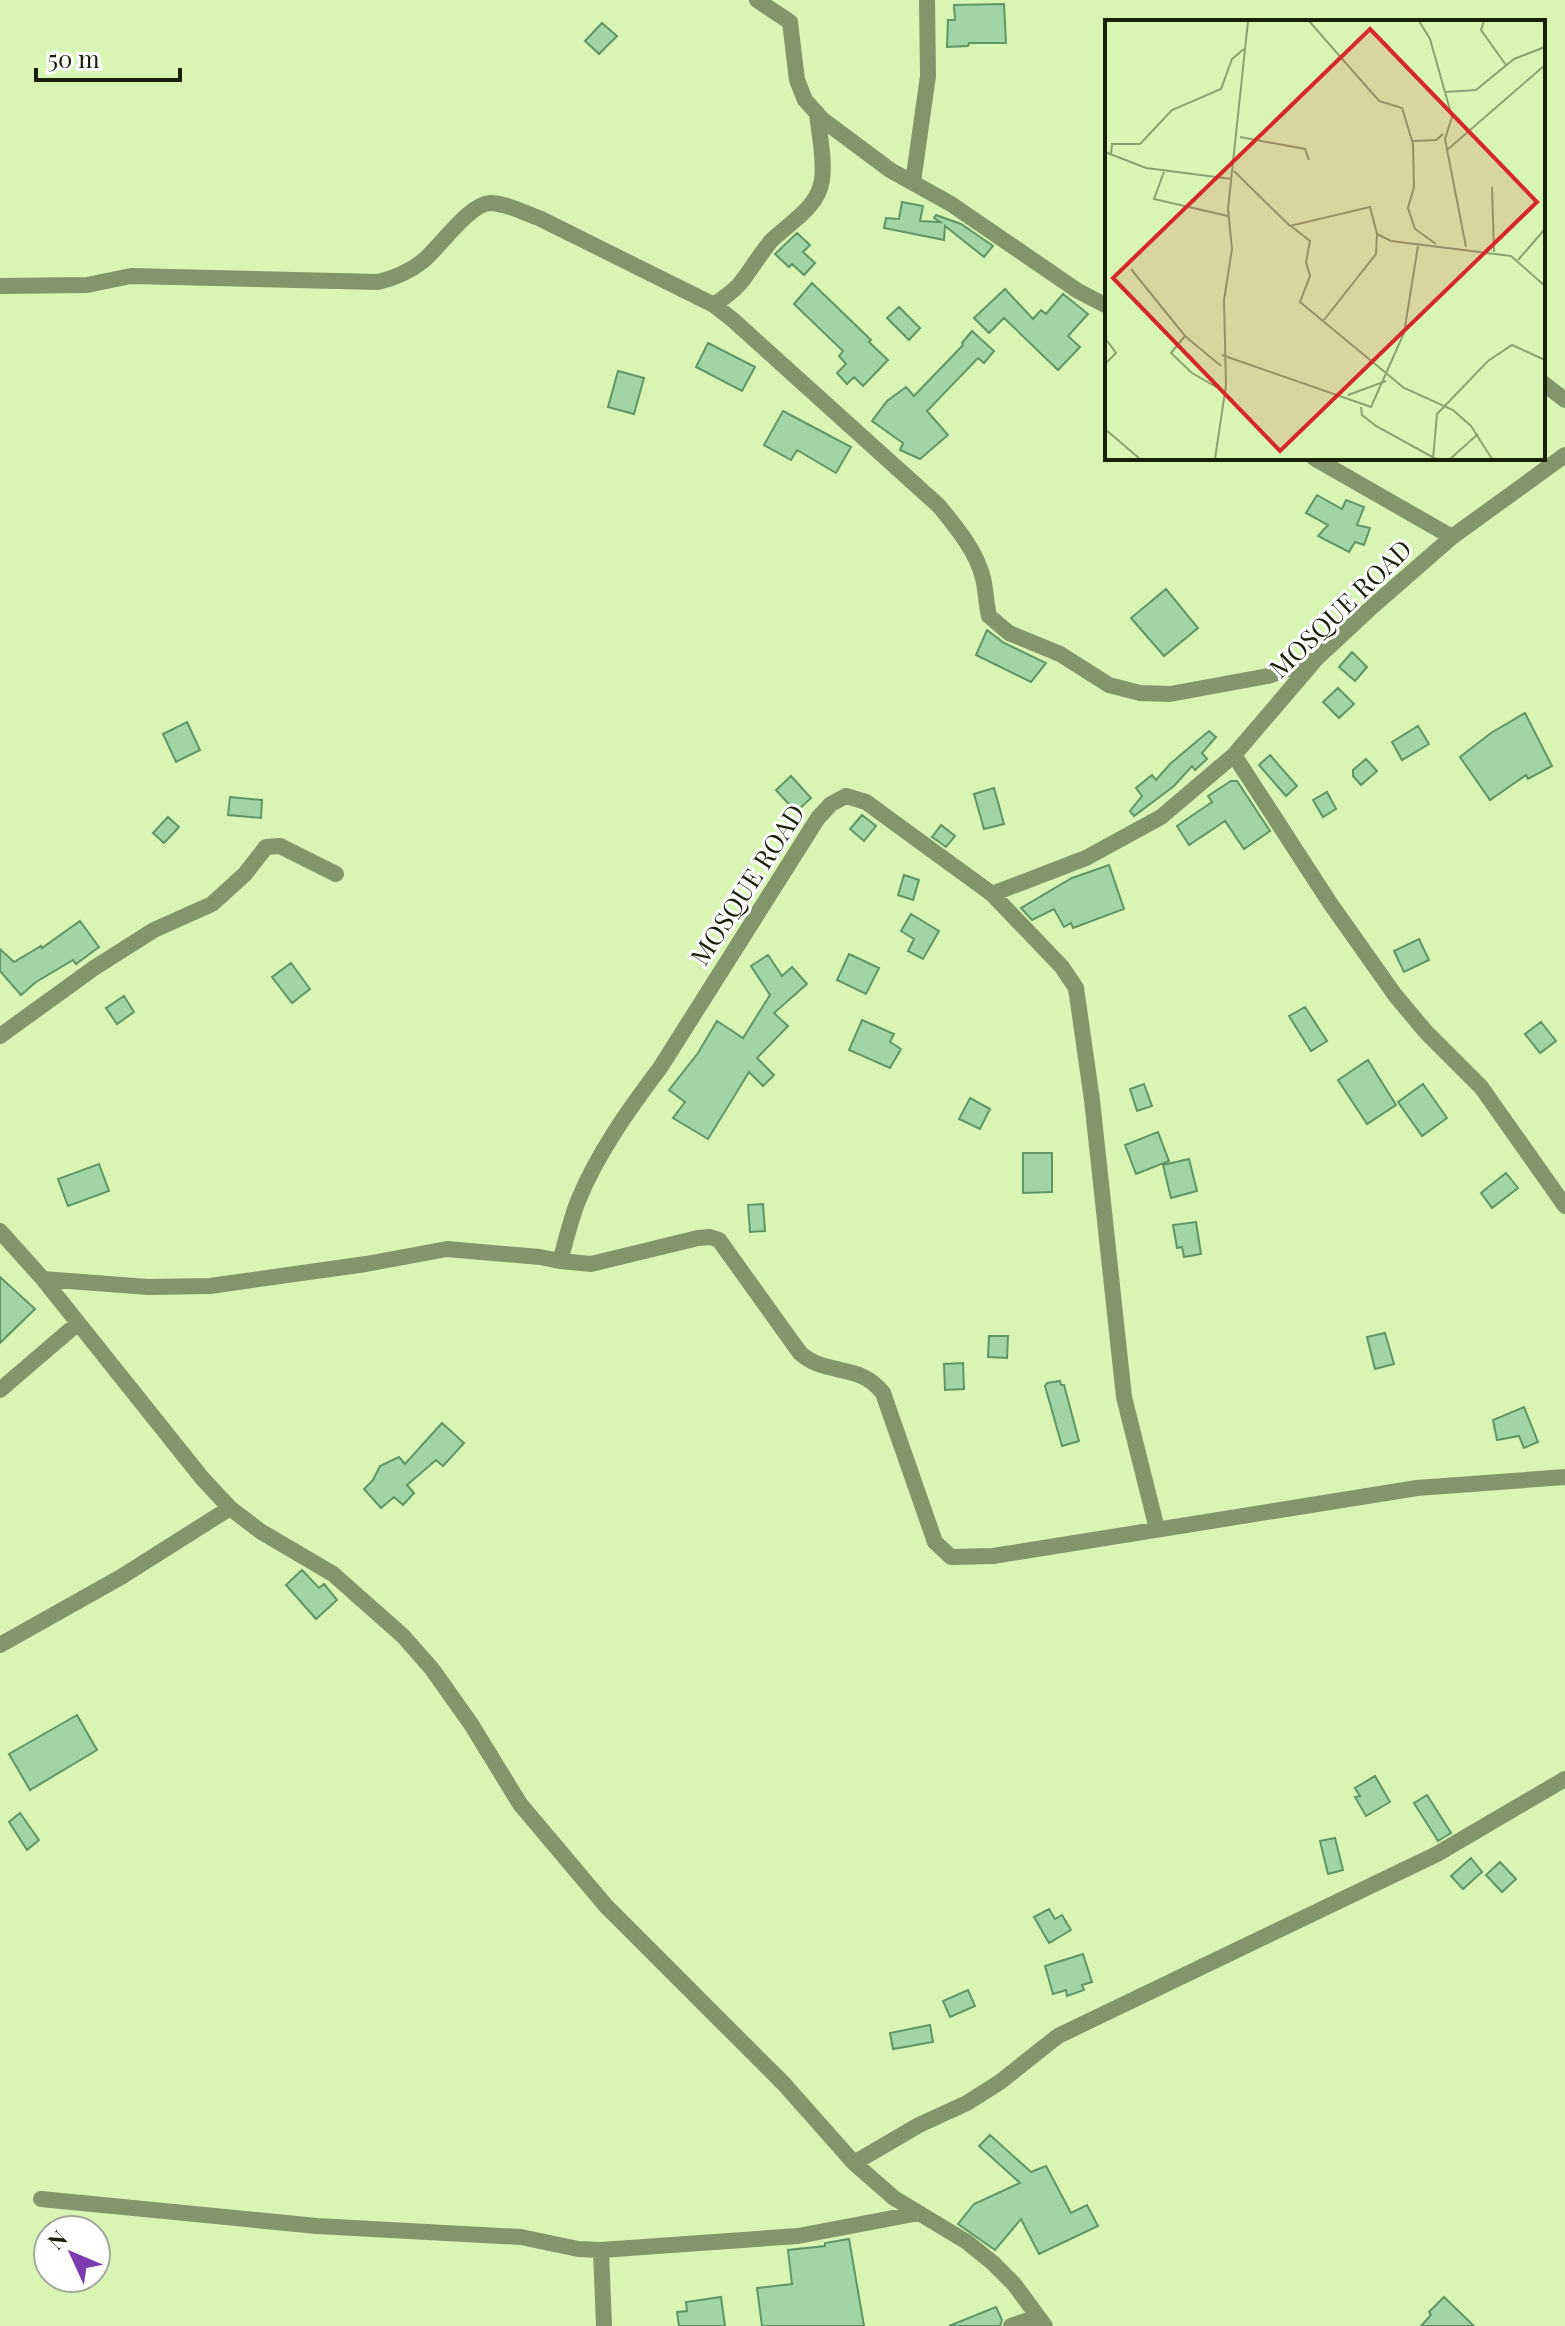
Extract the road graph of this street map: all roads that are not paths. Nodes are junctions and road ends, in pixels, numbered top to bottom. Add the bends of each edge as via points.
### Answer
1 (757, 0) edge
2 (927, 0) edge
3 (817, 113) junction
4 (913, 182) junction
5 (0, 286) edge
6 (714, 305) junction
7 (1105, 305) edge
8 (1545, 385) edge
9 (1565, 400) edge
10 (1565, 455) edge
11 (1317, 460) edge
12 (1452, 537) junction
13 (1316, 659) junction
14 (1234, 755) junction
15 (336, 874) dead end
16 (992, 894) junction
17 (0, 1036) edge
18 (1565, 1206) edge
19 (0, 1231) edge
20 (560, 1261) junction
21 (43, 1279) junction
22 (77, 1324) junction
23 (0, 1390) edge
24 (1565, 1477) edge
25 (230, 1508) junction
26 (1157, 1529) junction
27 (0, 1645) edge
28 (1565, 1779) edge
29 (854, 2163) junction
30 (41, 2199) dead end
31 (919, 2213) junction
32 (601, 2250) junction
33 (1041, 2322) edge
34 (604, 2326) edge
35 (1011, 2326) edge

1 - 3 street via 790,22 797,80
2 - 4 street via 928,76
3 - 4 street via 852,144
3 - 6 street via 822,182 816,196
4 - 7 street
5 - 6 street via 87,285 131,276 378,282 400,276 424,260 476,208 489,203 539,218
6 - 13 street via 939,506 973,554 989,616 1009,633 1060,654 1109,685 1140,693 1170,694 1268,676
8 - 9 street
10 - 12 street, MOSQUE ROAD
11 - 12 street
12 - 13 street, MOSQUE ROAD
13 - 14 street, MOSQUE ROAD
14 - 16 street, MOSQUE ROAD via 1161,817 1086,858
14 - 18 street via 1395,995 1481,1087
15 - 17 street via 280,846 266,847 212,904 154,930
16 - 20 street, MOSQUE ROAD via 866,802 846,796 831,804 599,1160 578,1201
16 - 26 street via 1076,988 1124,1397
19 - 21 street
20 - 21 street via 447,1249 210,1286
20 - 26 street via 591,1264 698,1238 719,1240 800,1353 822,1367 865,1376 883,1393 935,1542 951,1557 993,1556
21 - 22 street
22 - 23 street
22 - 25 street
24 - 26 street via 1417,1488
25 - 27 street
25 - 29 street via 333,1574 403,1636 456,1702 520,1804 606,1906 784,2084
28 - 29 street via 1437,1854 1058,2036 967,2103
29 - 31 street
30 - 32 street via 317,2226 521,2237
31 - 32 street via 798,2236
31 - 33 street via 993,2263
32 - 34 street
33 - 35 street

